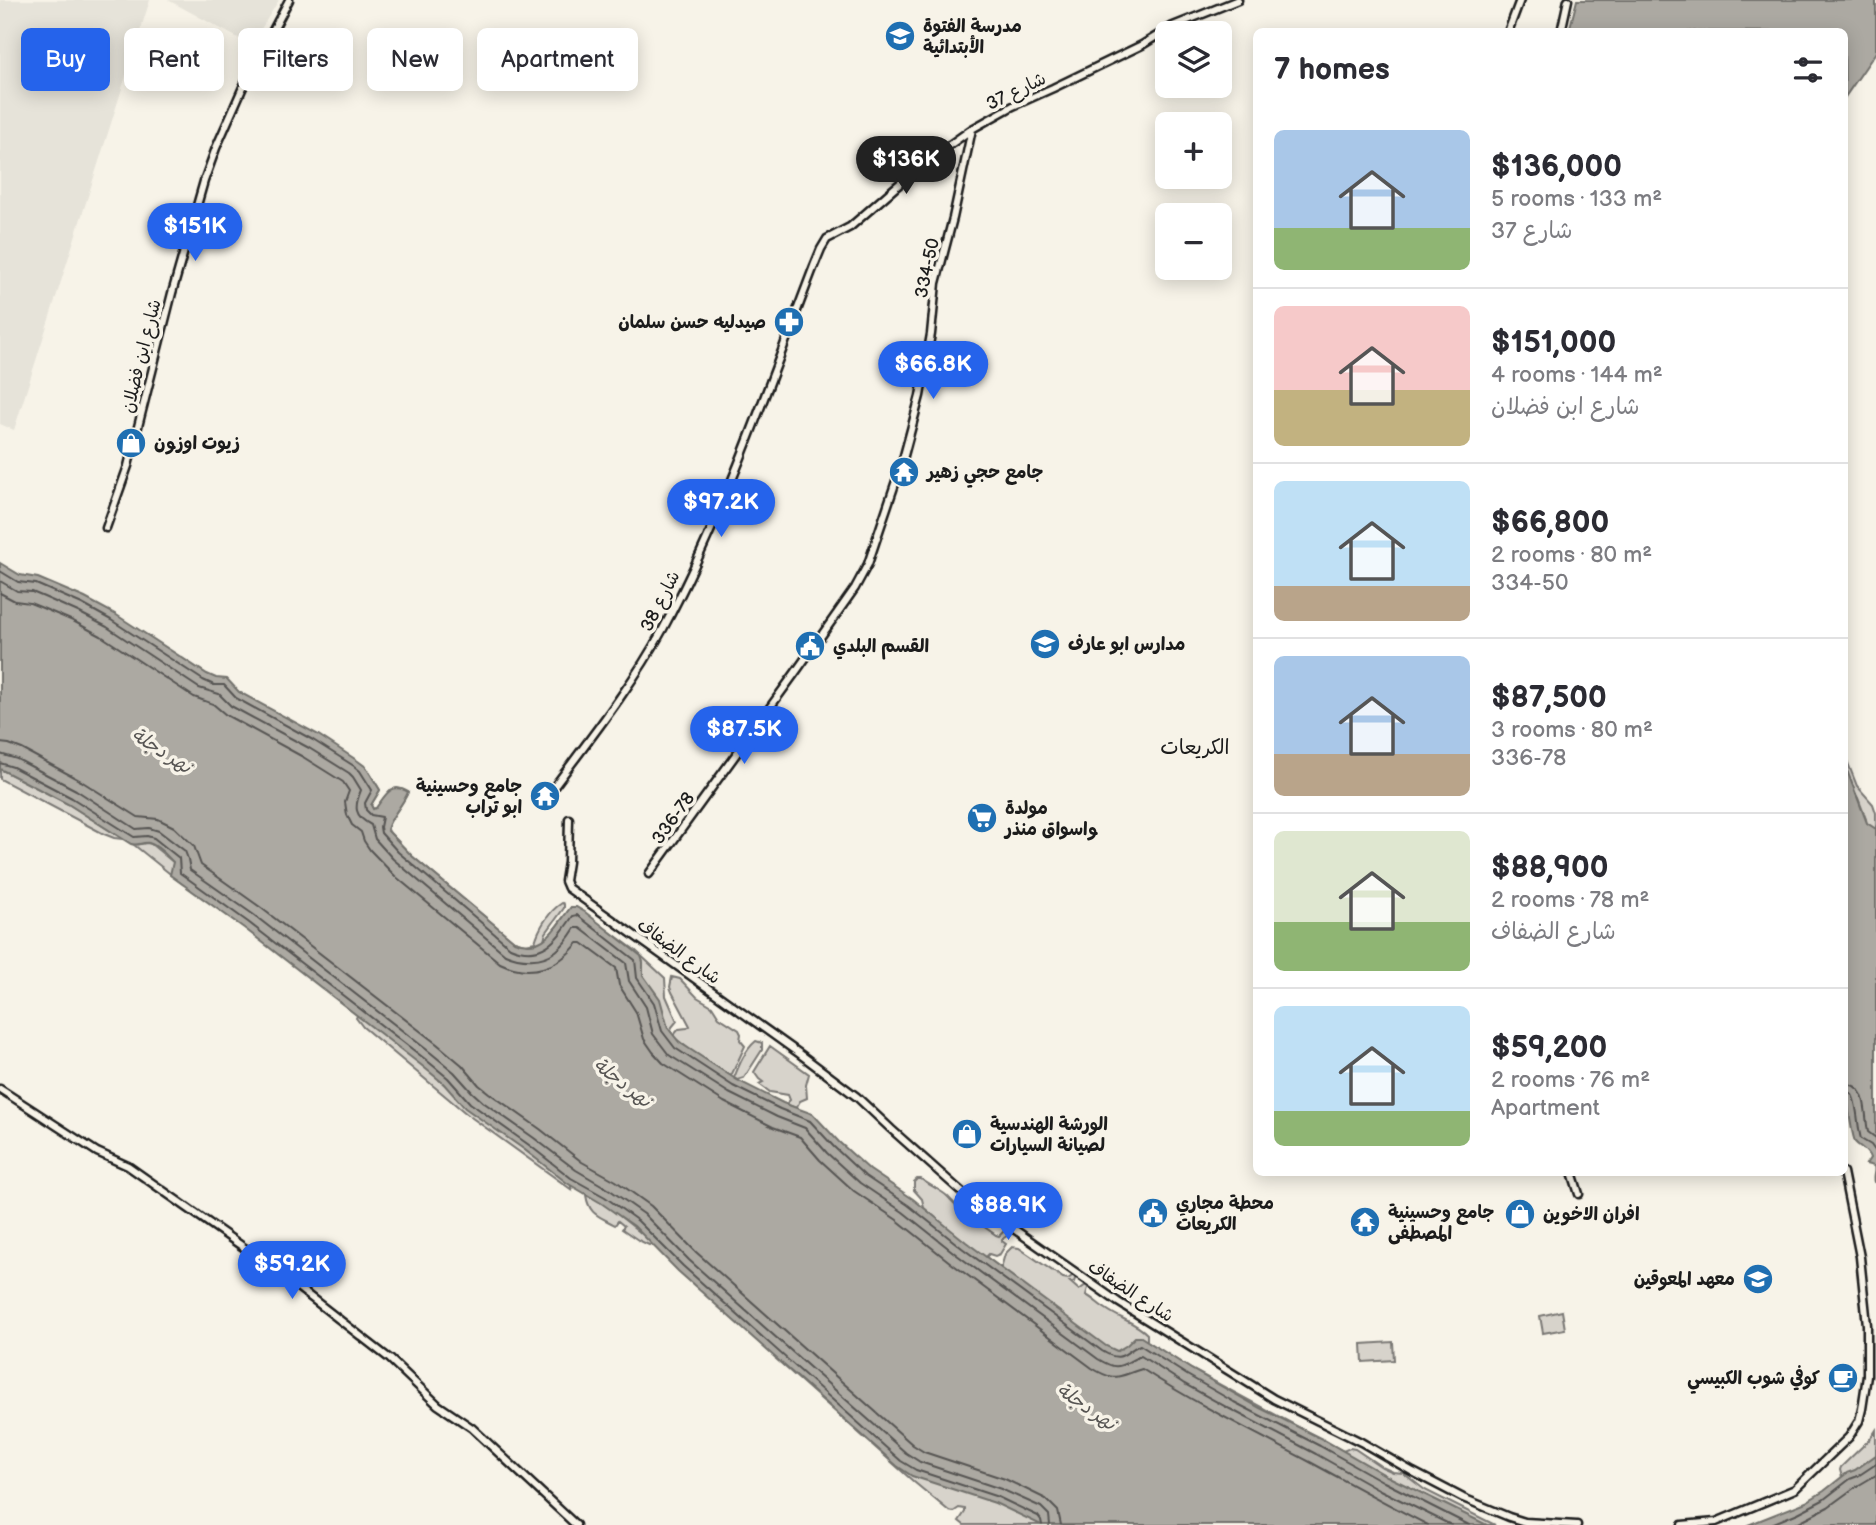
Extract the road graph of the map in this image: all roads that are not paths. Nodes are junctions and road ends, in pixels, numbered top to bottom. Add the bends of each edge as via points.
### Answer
1 (289, 0) edge
2 (1238, 0) edge
3 (1520, 0) edge
4 (1568, 0) edge
5 (1510, 28) edge
6 (1562, 28) edge
7 (972, 129) junction
8 (827, 240) joint
9 (106, 528) dead end
10 (817, 643) joint
11 (545, 799) dead end
12 (569, 819) dead end
13 (649, 874) dead end
14 (0, 1089) edge
15 (1573, 1176) edge
16 (1844, 1176) edge
17 (1579, 1194) dead end
18 (576, 1525) edge
19 (1577, 1525) edge
20 (1682, 1525) edge

1 - 9 street, شارع ابن فضلان via 243,87 204,181 128,466
2 - 7 street, شارع 37 via 1172,26
3 - 5 street
4 - 6 street
7 - 8 street, شارع 37 via 920,166 850,227
7 - 10 street, 334-50 via 936,283 927,365 902,463 868,564
8 - 11 street, شارع 38 via 733,480 662,631
10 - 13 street, 336-78
12 - 19 street, شارع الضفاف via 568,888 847,1089 964,1194 1110,1297 1267,1395 1463,1498 1525,1522
14 - 18 street via 97,1152 128,1166 273,1268 472,1428
15 - 17 street
16 - 20 street via 1866,1308 1867,1376 1859,1421 1849,1437 1796,1489 1716,1522

